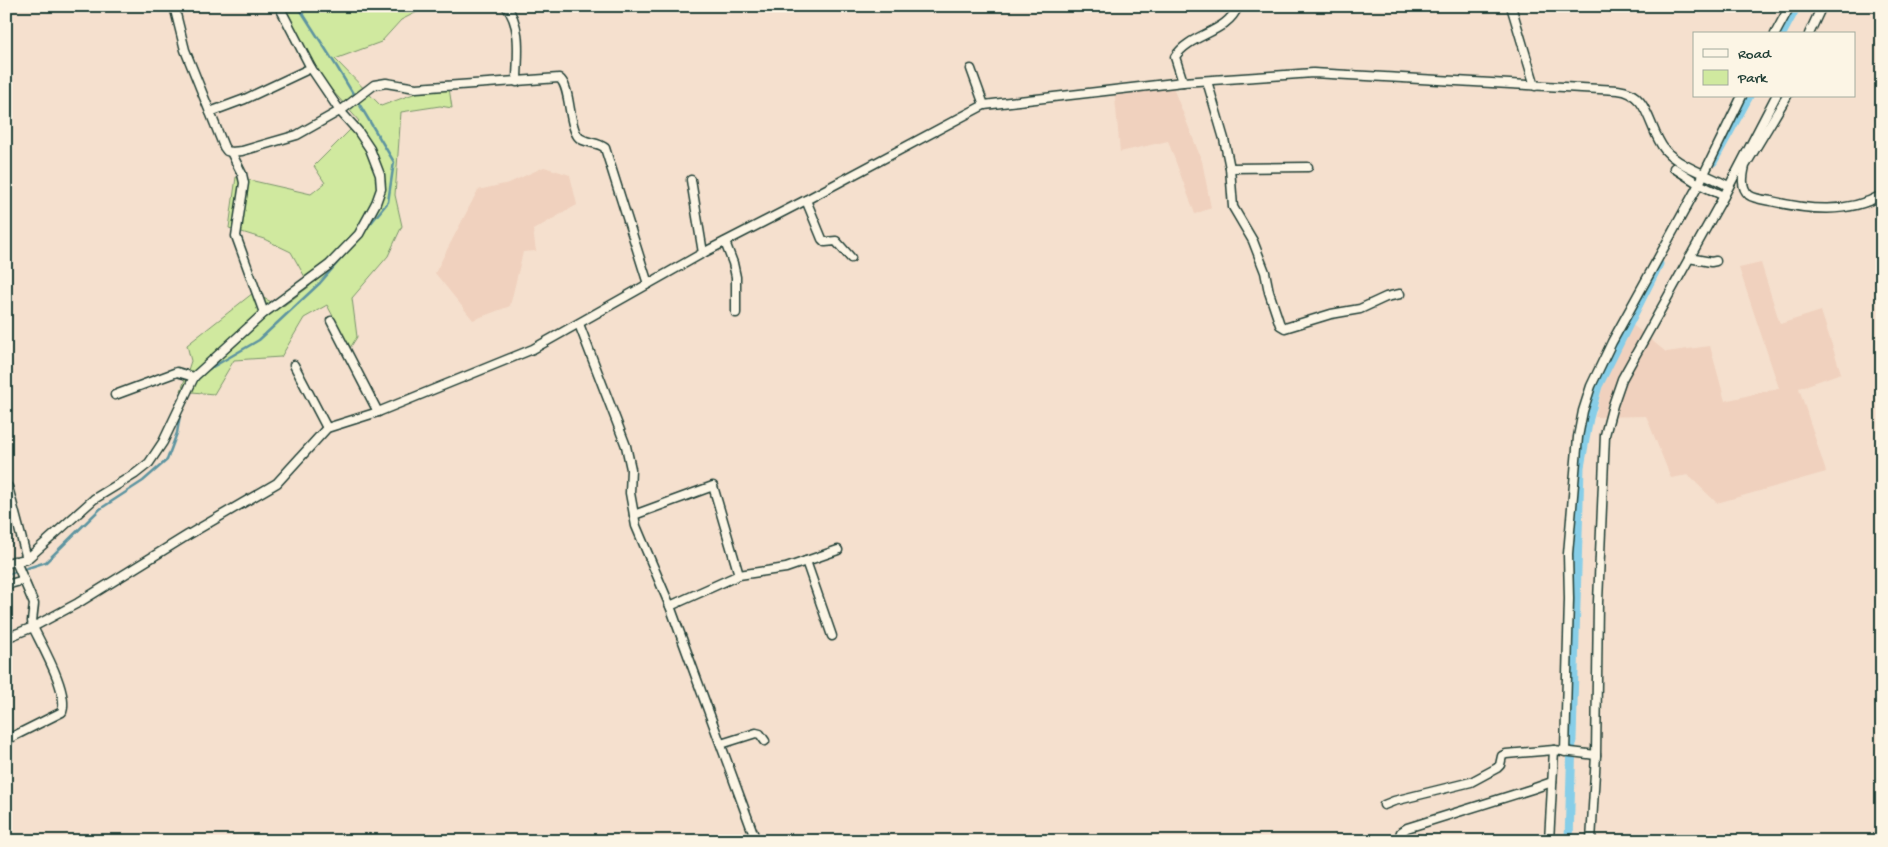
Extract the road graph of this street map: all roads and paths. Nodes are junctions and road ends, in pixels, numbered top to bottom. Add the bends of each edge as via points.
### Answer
1 (174, 6) edge
2 (279, 6) edge
3 (506, 6) edge
4 (1238, 6) edge
5 (1511, 6) edge
6 (1790, 6) edge
7 (1822, 6) edge
8 (1776, 32) edge
9 (1810, 32) edge
10 (311, 68) junction
11 (971, 69) dead end
12 (1207, 81) junction
13 (517, 82) junction
14 (1183, 82) junction
15 (1535, 86) junction
16 (1741, 98) edge
17 (1775, 98) edge
18 (1786, 98) edge
19 (984, 105) junction
20 (341, 110) junction
21 (210, 112) junction
22 (231, 152) junction
23 (1230, 168) junction
24 (1308, 168) dead end
25 (1674, 168) dead end
26 (1704, 174) junction
27 (691, 180) dead end
28 (1700, 184) junction
29 (1725, 184) junction
30 (1721, 195) junction
31 (1882, 196) edge
32 (806, 200) junction
33 (725, 242) junction
34 (703, 253) junction
35 (851, 258) dead end
36 (1689, 258) junction
37 (1716, 260) dead end
38 (648, 284) junction
39 (1400, 294) dead end
40 (264, 313) junction
41 (736, 313) dead end
42 (331, 321) dead end
43 (579, 324) junction
44 (294, 365) dead end
45 (194, 377) junction
46 (115, 395) dead end
47 (378, 412) junction
48 (327, 428) junction
49 (8, 487) dead end
50 (634, 515) junction
51 (838, 550) dead end
52 (27, 559) junction
53 (806, 561) junction
54 (12, 563) edge
55 (739, 575) junction
56 (23, 578) junction
57 (6, 585) edge
58 (670, 606) junction
59 (33, 627) junction
60 (832, 636) dead end
61 (6, 638) edge
62 (6, 740) edge
63 (765, 741) dead end
64 (720, 744) junction
65 (1554, 750) junction
66 (1567, 752) junction
67 (1592, 754) junction
68 (1552, 782) junction
69 (1384, 805) dead end
70 (756, 841) edge
71 (1398, 841) edge
72 (1549, 841) edge
73 (1591, 841) edge

1 - 21 street via 185,50
2 - 10 street
3 - 13 street via 512,13 518,33
4 - 14 street via 1227,22 1177,54 1177,67
5 - 15 street
6 - 8 street
7 - 9 street
10 - 20 street
10 - 21 street
11 - 19 street
12 - 14 street
12 - 15 street via 1313,72
12 - 23 street
13 - 20 street via 416,88 386,83 374,85
13 - 38 street via 562,80 575,133 580,140 605,148
14 - 19 street
15 - 26 street via 1627,91 1644,108 1664,149
16 - 26 street
17 - 29 street
18 - 31 street via 1745,166 1742,178 1749,195 1819,209 1854,206
19 - 32 street
20 - 22 street via 297,135
20 - 40 street via 376,162 381,189 359,234 329,265
21 - 22 street via 224,147
22 - 40 street via 244,184 236,236
23 - 24 street
23 - 39 street via 1233,207 1253,241 1282,328 1360,309
25 - 28 street
26 - 28 street
26 - 29 street
27 - 34 street
28 - 30 street
28 - 66 street via 1612,342 1583,411 1568,554
29 - 30 street
30 - 36 street
32 - 33 street
32 - 35 street via 822,239 825,242 836,241
33 - 34 street
33 - 41 street via 736,278
34 - 38 street
36 - 37 street
36 - 67 street via 1622,379 1605,435
38 - 43 street
40 - 45 street
42 - 47 street
43 - 47 street via 521,355
43 - 50 street via 626,446
44 - 48 street
45 - 46 street via 177,372
45 - 52 street via 163,442 149,463 94,499
47 - 48 street
48 - 59 street via 277,483
49 - 52 street
50 - 55 street via 713,486
50 - 58 street
51 - 53 street
52 - 54 street
53 - 55 street via 786,568
53 - 60 street
54 - 56 street
55 - 58 street
56 - 57 street
56 - 59 street via 34,604
58 - 64 street
59 - 61 street
59 - 62 street via 61,689 62,712
63 - 64 street via 756,733
64 - 70 street
65 - 66 street
65 - 68 street
65 - 69 street via 1506,754 1502,756 1500,766 1472,782
66 - 67 street
67 - 73 street
68 - 71 street via 1406,828
68 - 72 street

